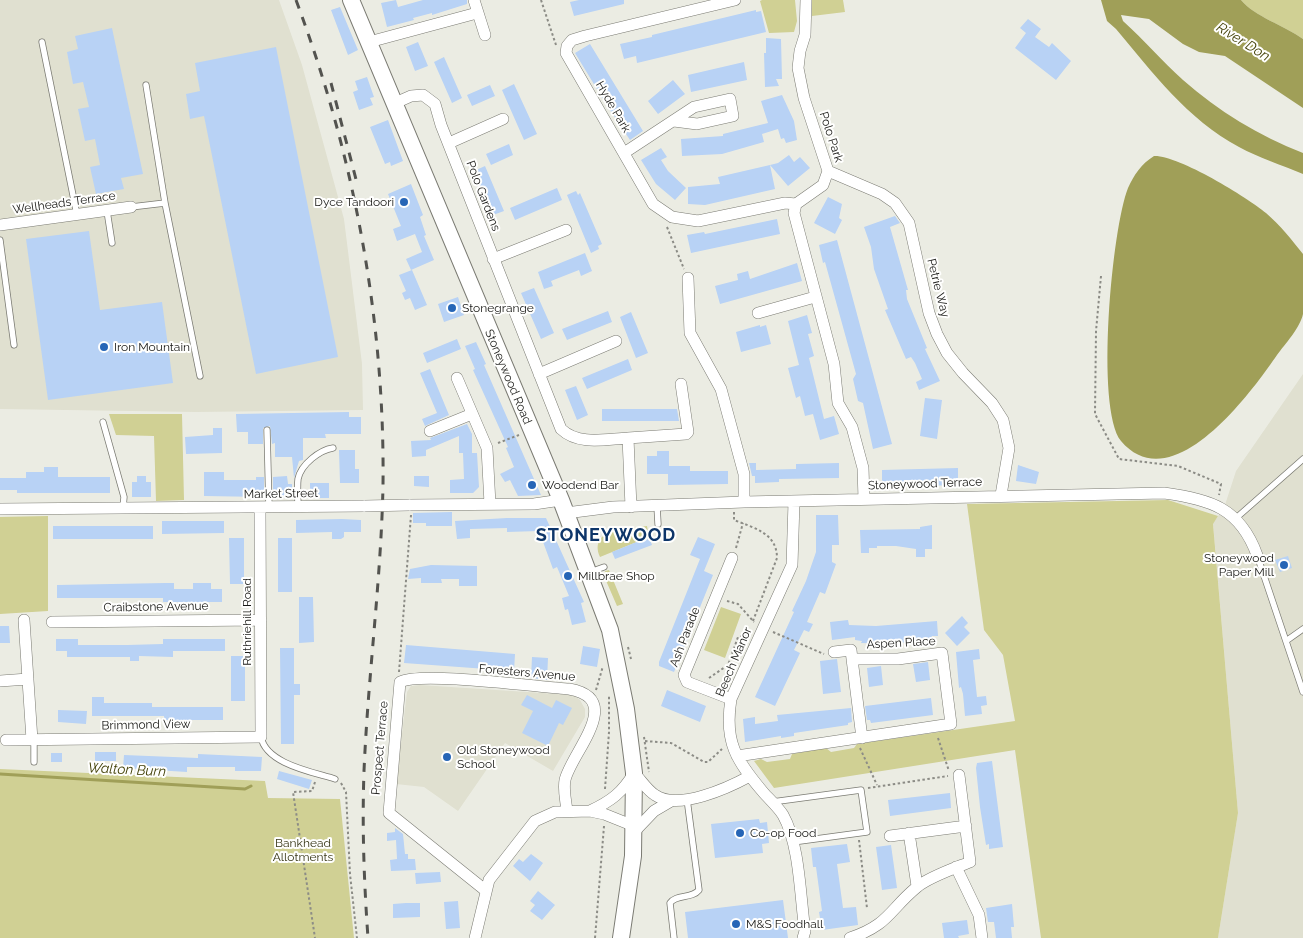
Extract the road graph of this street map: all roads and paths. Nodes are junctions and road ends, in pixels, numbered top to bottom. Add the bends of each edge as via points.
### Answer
1 (351, 0) edge
2 (474, 0) edge
3 (541, 0) edge
4 (735, 0) edge
5 (806, 0) edge
6 (477, 13) junction
7 (485, 35) dead end
8 (42, 42) dead end
9 (369, 42) junction
10 (566, 53) junction
11 (146, 85) dead end
12 (393, 104) junction
13 (503, 119) dead end
14 (674, 121) dead end
15 (449, 143) junction
16 (624, 153) junction
17 (828, 171) junction
18 (166, 203) junction
19 (796, 204) junction
20 (131, 207) joint
21 (657, 207) junction
22 (107, 211) junction
23 (77, 215) junction
24 (0, 225) edge
25 (566, 230) dead end
26 (0, 240) edge
27 (112, 243) dead end
28 (1, 254) edge
29 (492, 259) junction
30 (1101, 276) dead end
31 (688, 278) joint
32 (815, 297) junction
33 (758, 313) dead end
34 (616, 341) dead end
35 (14, 345) dead end
36 (539, 374) junction
37 (200, 376) dead end
38 (456, 378) dead end
39 (681, 384) dead end
40 (472, 414) junction
41 (103, 422) dead end
42 (267, 430) dead end
43 (531, 430) junction
44 (430, 432) dead end
45 (628, 438) junction
46 (334, 448) dead end
47 (487, 448) junction
48 (1303, 459) edge
49 (1001, 495) junction
50 (864, 499) junction
51 (794, 502) junction
52 (739, 503) junction
53 (490, 504) junction
54 (411, 505) junction
55 (1218, 505) junction
56 (564, 506) junction
57 (657, 506) junction
58 (298, 507) junction
59 (631, 507) junction
60 (123, 508) junction
61 (265, 508) junction
62 (0, 509) edge
63 (1235, 519) junction
64 (742, 523) junction
65 (658, 524) dead end
66 (1257, 555) joint
67 (732, 558) joint
68 (718, 591) junction
69 (24, 620) dead end
70 (261, 620) junction
71 (52, 622) dead end
72 (753, 622) junction
73 (764, 628) junction
74 (1303, 629) edge
75 (1286, 641) junction
76 (834, 652) joint
77 (852, 659) junction
78 (606, 671) dead end
79 (28, 679) junction
80 (0, 681) edge
81 (400, 682) junction
82 (703, 688) junction
83 (1303, 692) edge
84 (608, 695) dead end
85 (731, 699) junction
86 (591, 702) junction
87 (934, 727) junction
88 (261, 737) junction
89 (859, 738) junction
90 (6, 740) dead end
91 (33, 740) junction
92 (645, 740) dead end
93 (731, 744) junction
94 (737, 756) junction
95 (34, 762) dead end
96 (634, 773) junction
97 (317, 774) junction
98 (959, 775) dead end
99 (750, 776) junction
100 (336, 779) joint
101 (877, 786) junction
102 (861, 790) junction
103 (687, 799) junction
104 (671, 801) junction
105 (772, 802) junction
106 (604, 810) junction
107 (567, 811) junction
108 (966, 826) junction
109 (634, 829) junction
110 (858, 833) junction
111 (909, 833) junction
112 (890, 836) dead end
113 (793, 842) junction
114 (956, 867) junction
115 (917, 886) junction
116 (485, 890) junction
117 (867, 908) dead end
118 (315, 938) edge
119 (357, 938) edge
120 (475, 938) edge
121 (595, 938) edge
122 (621, 938) edge
123 (674, 938) edge
124 (803, 938) edge
125 (850, 938) edge
126 (982, 938) edge

1 - 9 main road, Stoneywood Road
2 - 6 street
3 - 10 path via 558,50
4 - 10 street via 579,38 567,46
5 - 17 street, Polo Park via 805,36 798,68 804,98
6 - 7 street
6 - 9 street
8 - 23 lane
9 - 12 main road, Stoneywood Road
10 - 16 street, Hyde Park
11 - 18 lane
12 - 15 street, Polo Gardens via 411,96 430,98
12 - 43 main road, Stoneywood Road
13 - 15 street
14 - 16 street
15 - 29 street, Polo Gardens
16 - 21 street, Hyde Park
17 - 19 street, Polo Park via 823,185
17 - 49 street, Petrie Way via 882,194 895,203 909,224 936,334 947,353 992,402 1003,420 1009,448
18 - 20 lane
18 - 37 lane
19 - 21 street via 785,203 698,221 672,216
19 - 32 street via 794,213
20 - 22 street, Wellheads Terrace
21 - 31 path
22 - 23 street, Wellheads Terrace
22 - 27 lane
23 - 24 street, Wellheads Terrace
25 - 29 street
26 - 28 lane
28 - 35 lane
29 - 36 street, Polo Gardens
30 - 55 path via 1096,331 1095,414 1119,459 1178,466 1221,484
31 - 52 street via 690,333 721,389 744,474
32 - 33 street
32 - 50 street via 834,364 838,403 852,428 863,468
34 - 36 street
36 - 45 street, Polo Gardens via 562,429 570,437 586,440
38 - 40 street
39 - 45 street, Polo Gardens via 688,432
40 - 44 street
40 - 47 street
41 - 60 lane via 124,497
42 - 61 lane
43 - 47 path
43 - 56 main road, Stoneywood Road
45 - 59 street
46 - 58 lane via 323,450 301,472
47 - 53 street
48 - 63 lane
49 - 50 street, Stoneywood Terrace
49 - 55 street, Stoneywood Terrace via 1164,493 1194,497
50 - 51 street, Stoneywood Terrace
51 - 52 street, Stoneywood Terrace
51 - 73 street, Beech Manor via 792,565
52 - 57 street, Stoneywood Terrace
52 - 64 path via 734,520
53 - 54 street, Market Street
53 - 56 street, Market Street
54 - 58 street, Market Street, bridge
54 - 81 path
55 - 63 street, Stoneywood Terrace
56 - 59 street, Stoneywood Terrace
56 - 96 main road, Stoneywood Road via 596,570 626,709
57 - 59 street, Stoneywood Terrace
57 - 65 lane
58 - 61 street, Market Street
60 - 61 street, Market Street
60 - 62 street, Market Street
61 - 70 street, Ruthriehill Road
63 - 66 street, Stoneywood Terrace via 1250,536
64 - 67 path
64 - 72 path via 764,532 777,550 777,558
66 - 75 lane
67 - 68 street, Ash Parade
68 - 72 path via 727,594 724,600 738,604
68 - 82 street, Ash Parade via 684,675 687,682
69 - 79 street
70 - 71 street, Craibstone Avenue
70 - 88 street, Ruthriehill Road
72 - 73 path
72 - 82 path via 747,636 738,638 728,666 709,678
73 - 76 path via 824,654
73 - 85 street, Beech Manor
74 - 75 lane
75 - 83 lane
76 - 77 street, Aspen Place via 850,650
77 - 87 street, Aspen Place via 898,659 942,653 951,724
77 - 89 street, Aspen Place
78 - 86 path via 605,663
79 - 80 street
79 - 91 street
81 - 86 street, Foresters Avenue via 425,678 570,688 586,695
81 - 116 street, Prospect Terrace via 389,813
82 - 85 street, Ash Parade
84 - 106 path
85 - 93 street, Beech Manor via 728,721
86 - 107 street via 595,712 592,728 566,780
87 - 89 street, Aspen Place
87 - 101 path via 950,776
88 - 91 street, Brimmond View
88 - 97 lane via 263,744 278,758
89 - 94 street, Aspen Place
89 - 101 path via 867,768
90 - 91 street, Brimmond View
91 - 95 lane
92 - 93 path via 671,744 704,762
93 - 94 street, Beech Manor
94 - 99 street, Beech Manor
96 - 104 street via 654,794
96 - 106 street via 623,791
96 - 109 main road, Stoneywood Road
97 - 100 lane
97 - 118 path via 312,791 293,792
98 - 108 street
99 - 103 street via 710,794
99 - 105 street, Beech Manor
100 - 119 path via 344,784 346,792
101 - 102 path
102 - 105 lane
102 - 110 lane via 867,832
103 - 104 street
103 - 123 lane via 700,890 693,895 673,899 670,904
104 - 109 street
105 - 113 street, Beech Manor via 783,815
106 - 107 street
106 - 109 street
106 - 121 path
107 - 116 street via 555,812 536,821 489,880
108 - 111 street
108 - 114 street via 970,862
109 - 122 main road, Stoneywood Road
110 - 113 lane
110 - 117 path
111 - 112 street
111 - 115 street
113 - 124 street, Beech Manor
114 - 115 street
114 - 126 street via 980,915
115 - 125 street via 871,931
116 - 120 street

